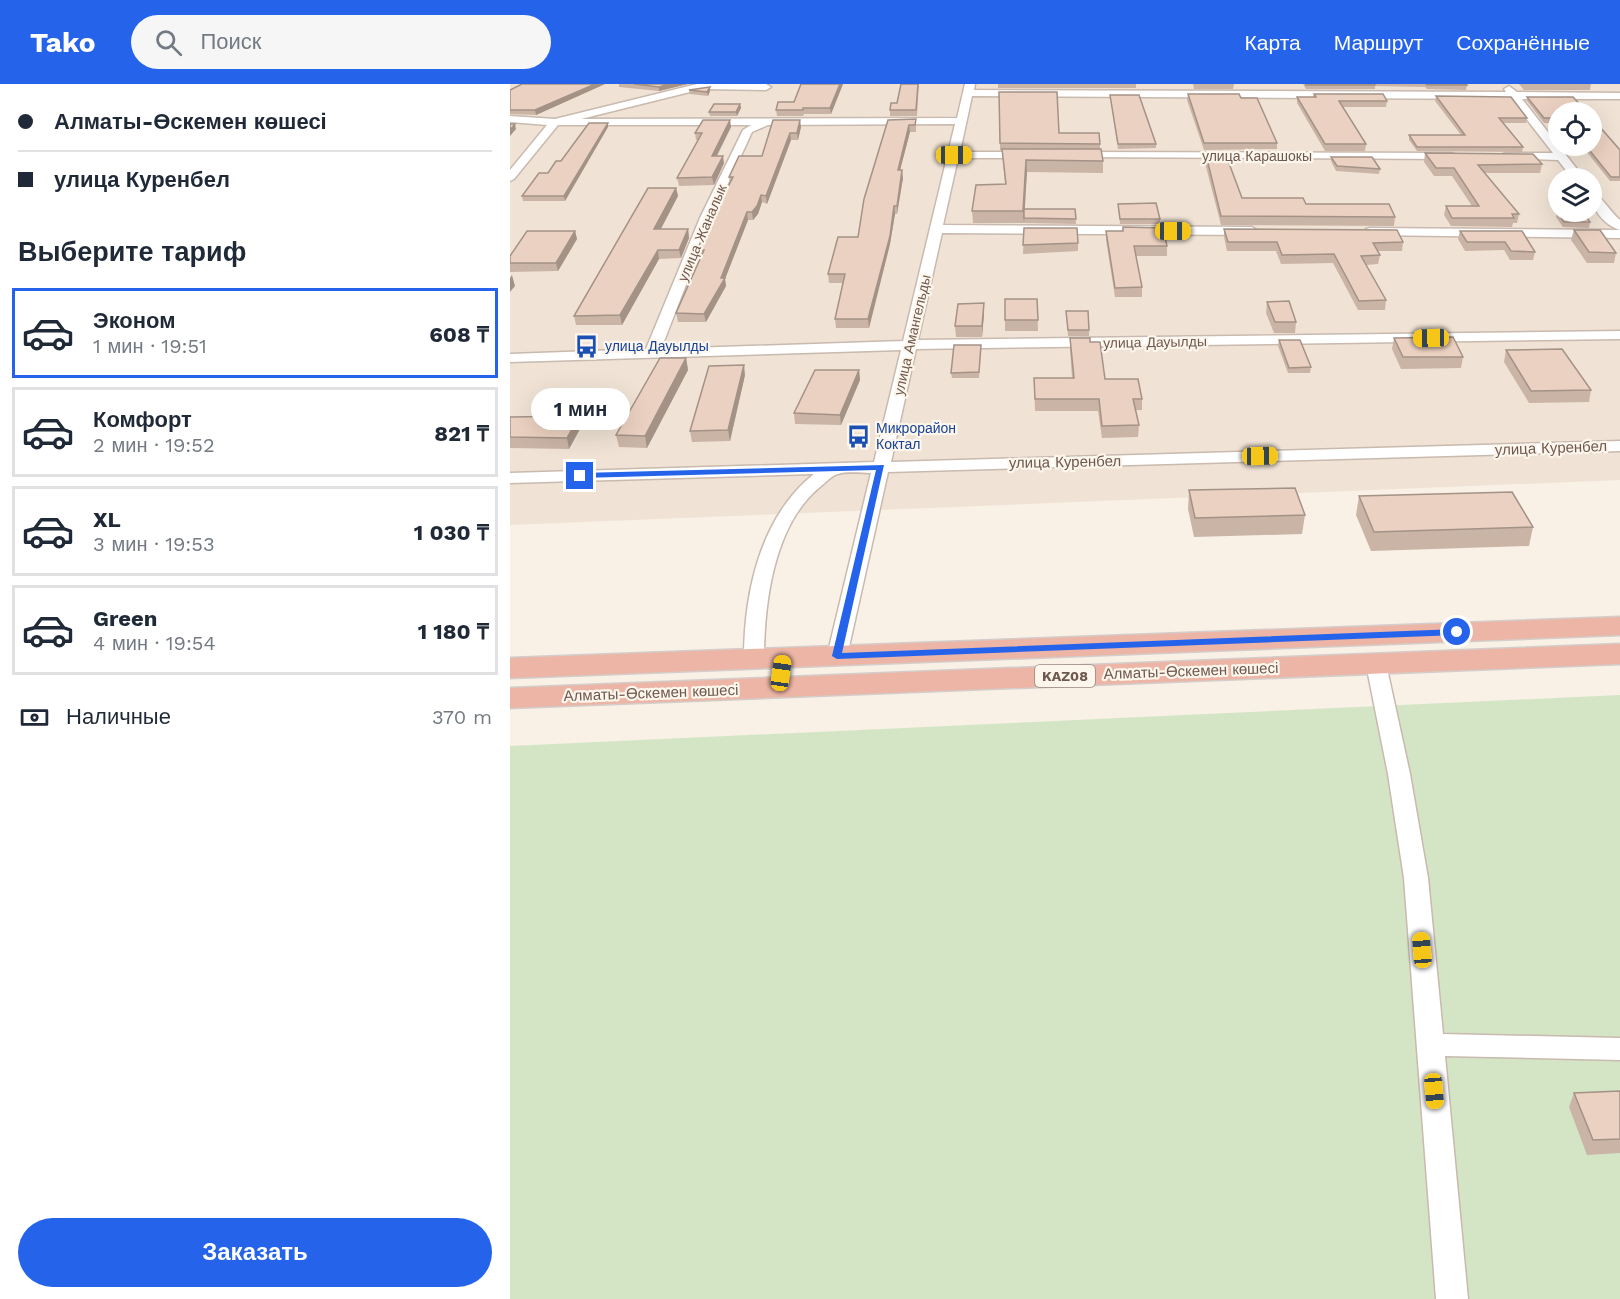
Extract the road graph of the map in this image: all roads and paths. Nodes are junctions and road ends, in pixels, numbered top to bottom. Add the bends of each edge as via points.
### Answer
1 (1282, 84) edge
2 (1504, 84) edge
3 (706, 85) edge
4 (766, 87) dead end
5 (969, 88) edge
6 (1285, 95) junction
7 (1516, 95) junction
8 (1620, 96) edge
9 (510, 119) edge
10 (962, 121) junction
11 (555, 122) junction
12 (765, 122) junction
13 (954, 155) junction
14 (1037, 155) edge
15 (1061, 155) edge
16 (1466, 156) edge
17 (1489, 156) edge
18 (1561, 157) junction
19 (1570, 168) edge
20 (510, 177) edge
21 (1602, 210) edge
22 (1620, 226) edge
23 (938, 229) junction
24 (1261, 231) edge
25 (1357, 232) edge
26 (1620, 234) edge
27 (1620, 335) edge
28 (909, 345) junction
29 (651, 354) junction
30 (510, 358) edge
31 (1620, 446) edge
32 (881, 467) junction
33 (832, 469) junction
34 (510, 478) edge
35 (1620, 626) edge
36 (1512, 644) junction
37 (1620, 654) edge
38 (837, 656) junction
39 (1376, 664) junction
40 (772, 668) junction
41 (510, 669) edge
42 (510, 698) edge
43 (1430, 1045) junction
44 (1620, 1049) edge
45 (1452, 1299) edge

1 - 6 street
2 - 7 street
3 - 4 street
3 - 11 street
5 - 6 street
5 - 10 street, улица Амангельды
6 - 7 street
7 - 8 street
7 - 18 street
9 - 11 street
10 - 12 street
10 - 13 street, улица Амангельды
11 - 12 street
11 - 20 street
12 - 29 street, улица Жаналык via 748,130 706,218
13 - 14 street
13 - 23 street, улица Амангельды
15 - 16 street, улица Карашокы
17 - 18 street
18 - 19 street
21 - 22 street
23 - 24 street
23 - 28 street, улица Амангельды
25 - 26 street
27 - 28 street, улица Дауылды
28 - 29 street, улица Дауылды
28 - 32 street, улица Амангельды
29 - 30 street, улица Дауылды
31 - 32 street, улица Куренбел
32 - 33 street, улица Куренбел
32 - 38 street, улица Амангельды
33 - 34 street, улица Куренбел
33 - 40 street via 810,485 791,507 760,581 753,624
35 - 36 highway, Алматы-Өскемен көшесі / KAZ08
36 - 37 highway, Алматы-Өскемен көшесі / KAZ08
36 - 38 highway, Алматы-Өскемен көшесі / KAZ08
36 - 39 highway, Алматы-Өскемен көшесі / KAZ08
38 - 40 highway, Алматы-Өскемен көшесі / KAZ08
39 - 40 highway, Алматы-Өскемен көшесі / KAZ08
39 - 43 street via 1416,878
40 - 41 highway, Алматы-Өскемен көшесі / KAZ08
40 - 42 highway, Алматы-Өскемен көшесі / KAZ08
43 - 44 street
43 - 45 street

